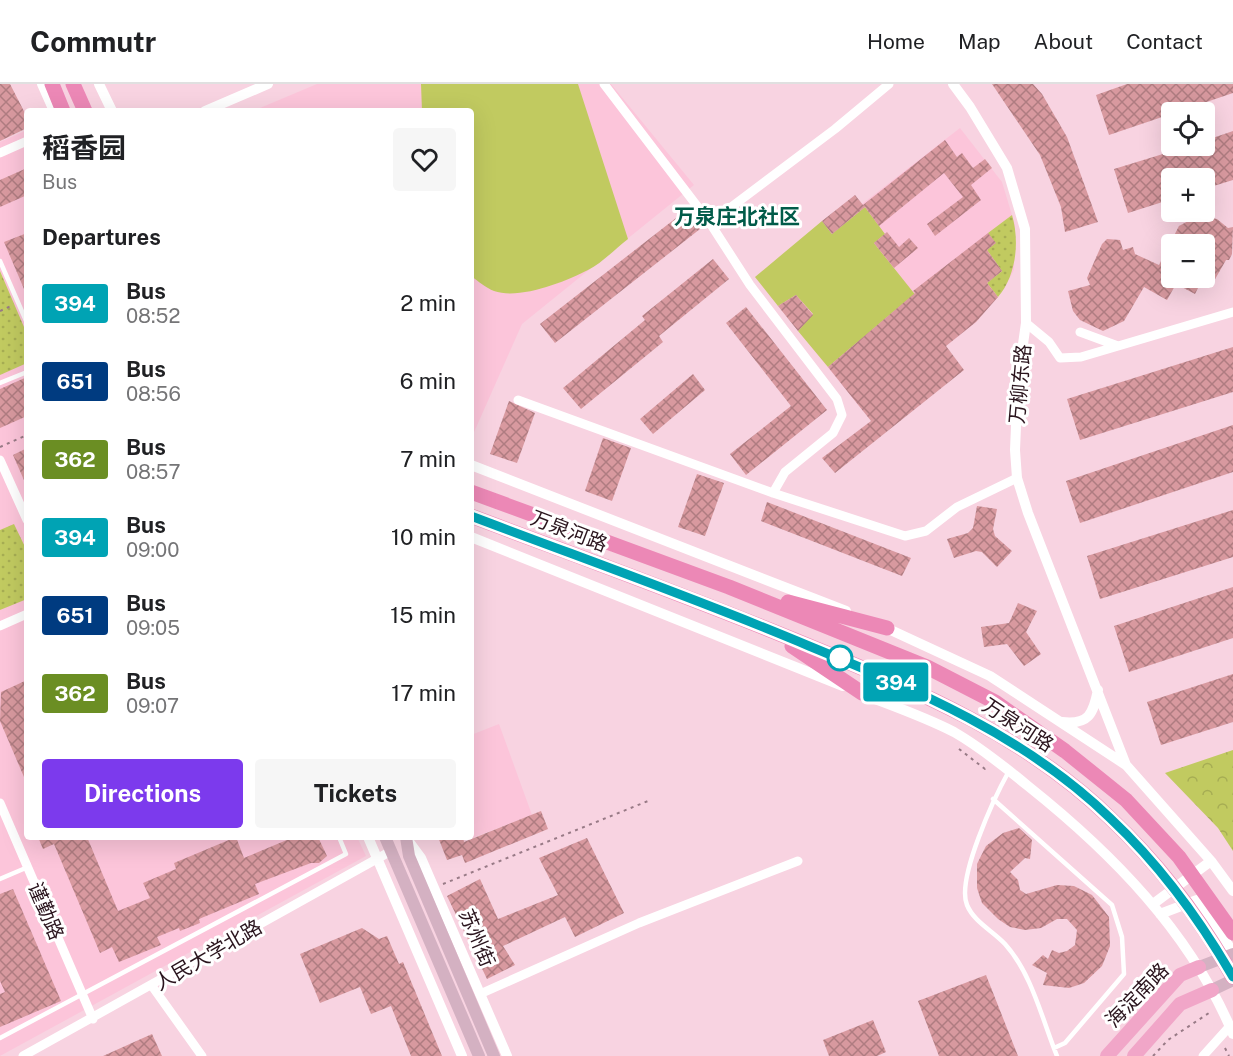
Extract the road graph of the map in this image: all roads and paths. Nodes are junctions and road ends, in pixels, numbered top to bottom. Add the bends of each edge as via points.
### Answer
1 (42, 84) edge
2 (52, 84) edge
3 (73, 84) edge
4 (99, 84) edge
5 (268, 84) edge
6 (604, 84) edge
7 (889, 84) edge
8 (953, 84) edge
9 (53, 108) edge
10 (62, 108) edge
11 (84, 108) edge
12 (111, 108) edge
13 (213, 108) edge
14 (24, 142) edge
15 (0, 153) edge
16 (710, 223) junction
17 (0, 261) edge
18 (18, 303) junction
19 (0, 311) edge
20 (1233, 312) edge
21 (24, 316) edge
22 (1026, 323) junction
23 (1080, 332) dead end
24 (1118, 346) junction
25 (24, 373) edge
26 (0, 383) edge
27 (518, 400) dead end
28 (24, 436) edge
29 (0, 447) edge
30 (0, 460) edge
31 (474, 466) edge
32 (1017, 478) junction
33 (474, 493) edge
34 (773, 493) junction
35 (24, 513) edge
36 (474, 517) edge
37 (474, 538) edge
38 (729, 587) junction
39 (24, 615) edge
40 (0, 626) edge
41 (764, 627) junction
42 (887, 628) junction
43 (1098, 687) junction
44 (862, 693) junction
45 (1061, 722) junction
46 (958, 749) dead end
47 (1126, 765) junction
48 (986, 769) dead end
49 (1009, 770) junction
50 (993, 799) junction
51 (648, 801) dead end
52 (0, 803) edge
53 (340, 840) edge
54 (369, 840) edge
55 (386, 840) edge
56 (407, 840) edge
57 (408, 840) edge
58 (391, 851) junction
59 (378, 859) junction
60 (798, 861) dead end
61 (1211, 861) junction
62 (28, 867) junction
63 (0, 879) edge
64 (434, 888) junction
65 (1233, 891) edge
66 (1153, 904) junction
67 (1160, 914) junction
68 (1233, 933) edge
69 (1233, 953) edge
70 (1199, 967) junction
71 (1233, 979) edge
72 (152, 987) junction
73 (1212, 990) junction
74 (480, 994) junction
75 (81, 995) junction
76 (93, 1019) junction
77 (1194, 1022) dead end
78 (1232, 1030) edge
79 (0, 1038) edge
80 (1054, 1048) junction
81 (23, 1056) edge
82 (202, 1056) edge
83 (462, 1056) edge
84 (479, 1056) edge
85 (494, 1056) edge
86 (507, 1056) edge
87 (1057, 1056) edge
88 (1107, 1056) edge
89 (1134, 1056) edge
90 (1153, 1056) edge
91 (1203, 1056) edge

1 - 9 street
2 - 10 highway
3 - 11 highway
4 - 12 street
5 - 13 street
6 - 16 street
7 - 16 street
8 - 22 street, 万柳东路 via 1007,168 1026,229
14 - 15 street
16 - 34 street via 750,285 837,399 842,415 833,433 785,472
17 - 18 lane
18 - 19 path
18 - 21 lane
20 - 24 street
22 - 24 street via 1049,342 1060,358 1081,357
22 - 32 street, 万柳东路 via 1018,379
23 - 24 street
25 - 26 lane
27 - 34 street
28 - 29 path
30 - 35 street
31 - 42 street, 万泉河路
32 - 34 street via 957,507 926,531 905,537
32 - 43 street, 万柳东路
33 - 38 highway, 万泉河路
36 - 41 highway, 万泉河路
37 - 44 street, 万泉河路
38 - 42 highway
38 - 68 highway, 万泉河路 via 927,667 995,702 1126,800 1179,857
39 - 40 street
41 - 44 highway
41 - 71 highway, 万泉河路 via 916,690 988,727 1056,775 1109,817 1162,872 1206,930
42 - 45 street, 万泉河路 via 990,676
43 - 45 street via 1089,716 1076,723
43 - 47 street, 万柳东路
44 - 49 street, 万泉河路 via 955,733
45 - 47 street, 万泉河路
46 - 48 path
47 - 61 street, 万泉河路
49 - 50 lane
49 - 66 street, 万泉河路 via 1073,822
50 - 80 lane via 966,883 966,904 1005,944 1025,974
50 - 80 lane via 1112,905 1122,937 1124,974 1065,1043
51 - 64 path
52 - 62 street, 谨勤路
53 - 75 lane via 346,854
54 - 59 street
55 - 58 main road
56 - 85 main road, 苏州街 via 409,856
57 - 64 street, 苏州街
58 - 59 street, 人民大学北路
58 - 84 main road
59 - 72 street, 人民大学北路
59 - 83 street
60 - 74 street via 639,923
61 - 65 street, 万泉河路
61 - 66 street
62 - 63 lane
62 - 75 street, 谨勤路
64 - 74 street, 苏州街
66 - 67 street, 万泉河路
67 - 69 street via 1197,900
67 - 70 street, 万泉河路
69 - 70 main road
70 - 73 street, 万泉河路
70 - 88 main road, 海淀南路 via 1180,975
71 - 73 main road
72 - 76 street, 人民大学北路
72 - 82 street
73 - 78 street
73 - 89 main road, 海淀南路 via 1180,1004
74 - 86 street, 苏州街
75 - 76 street, 谨勤路
75 - 79 lane
76 - 81 street, 人民大学北路
77 - 90 path
78 - 91 street
80 - 87 lane

